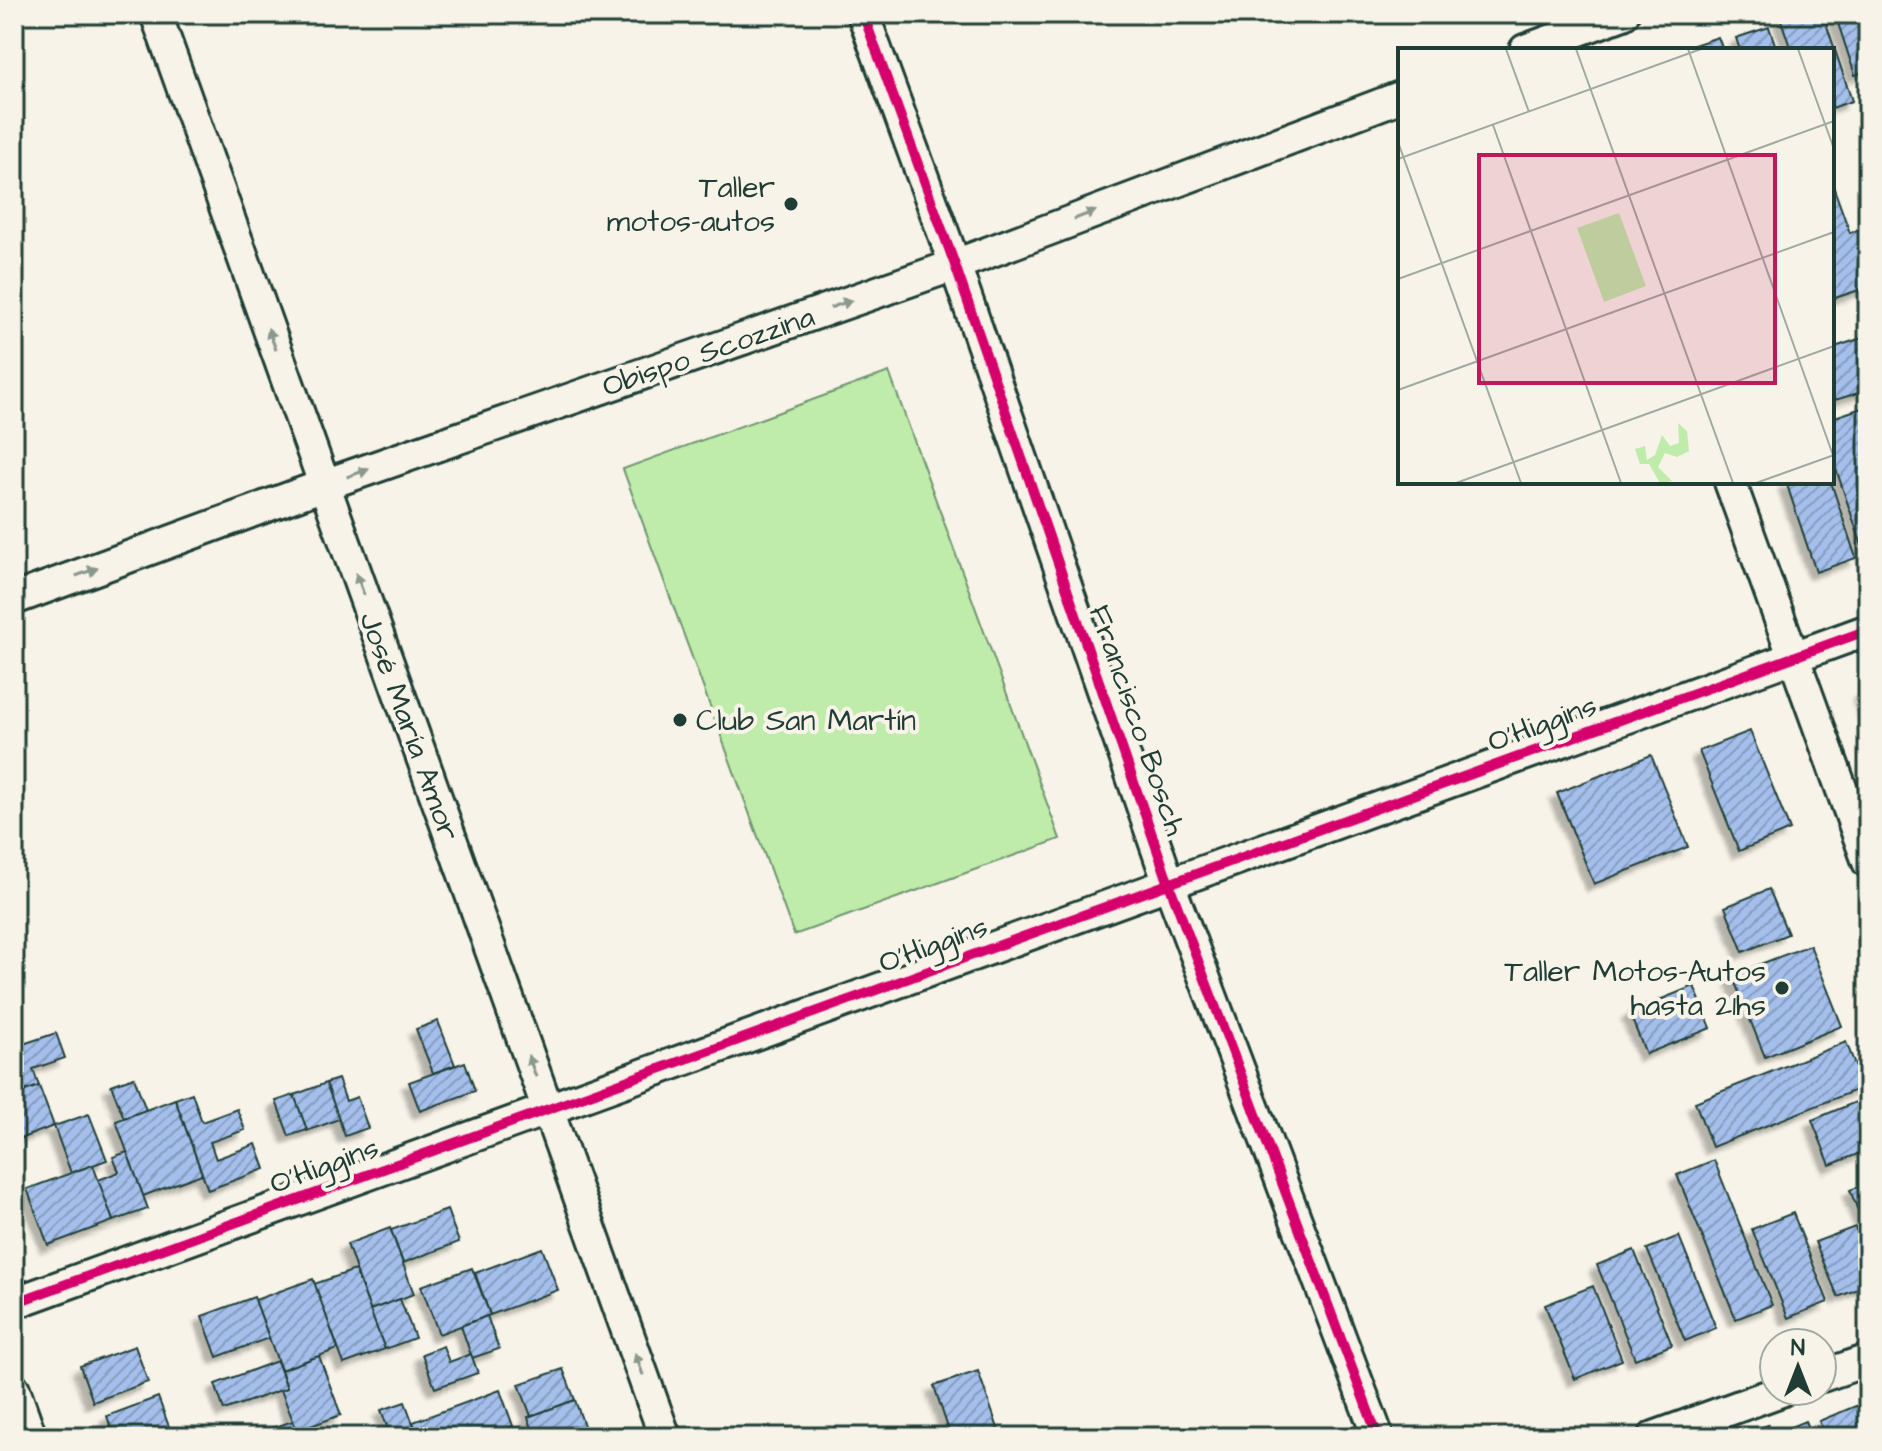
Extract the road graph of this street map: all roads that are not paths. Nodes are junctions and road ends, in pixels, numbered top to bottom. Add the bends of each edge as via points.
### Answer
1 (156, 14) edge
2 (863, 14) edge
3 (1623, 14) edge
4 (1568, 33) edge
5 (1530, 48) edge
6 (1398, 98) edge
7 (955, 265) junction
8 (1731, 484) edge
9 (324, 485) junction
10 (14, 599) edge
11 (1868, 630) edge
12 (1794, 657) junction
13 (1868, 862) edge
14 (1169, 884) junction
15 (548, 1109) junction
16 (14, 1303) edge
17 (1868, 1360) edge
18 (1838, 1370) edge
19 (14, 1389) edge
20 (1758, 1399) edge
21 (31, 1437) edge
22 (665, 1437) edge
23 (1378, 1437) edge
24 (1654, 1437) edge

9 -> 1 street, José María Amor
2 - 7 street, Francisco Bosch
3 - 4 street
4 - 5 street
7 -> 6 street, Obispo Scozzina
9 -> 7 street, Obispo Scozzina
7 - 14 street, Francisco Bosch
8 - 12 street
10 -> 9 street, Obispo Scozzina
15 -> 9 street, José María Amor
11 - 12 street, O'Higgins
12 - 13 street
12 - 14 street, O'Higgins
14 - 15 street, O'Higgins
14 - 23 street, Francisco Bosch
15 - 16 street, O'Higgins
22 -> 15 street, José María Amor
17 - 18 street
19 - 21 street
20 - 24 street

